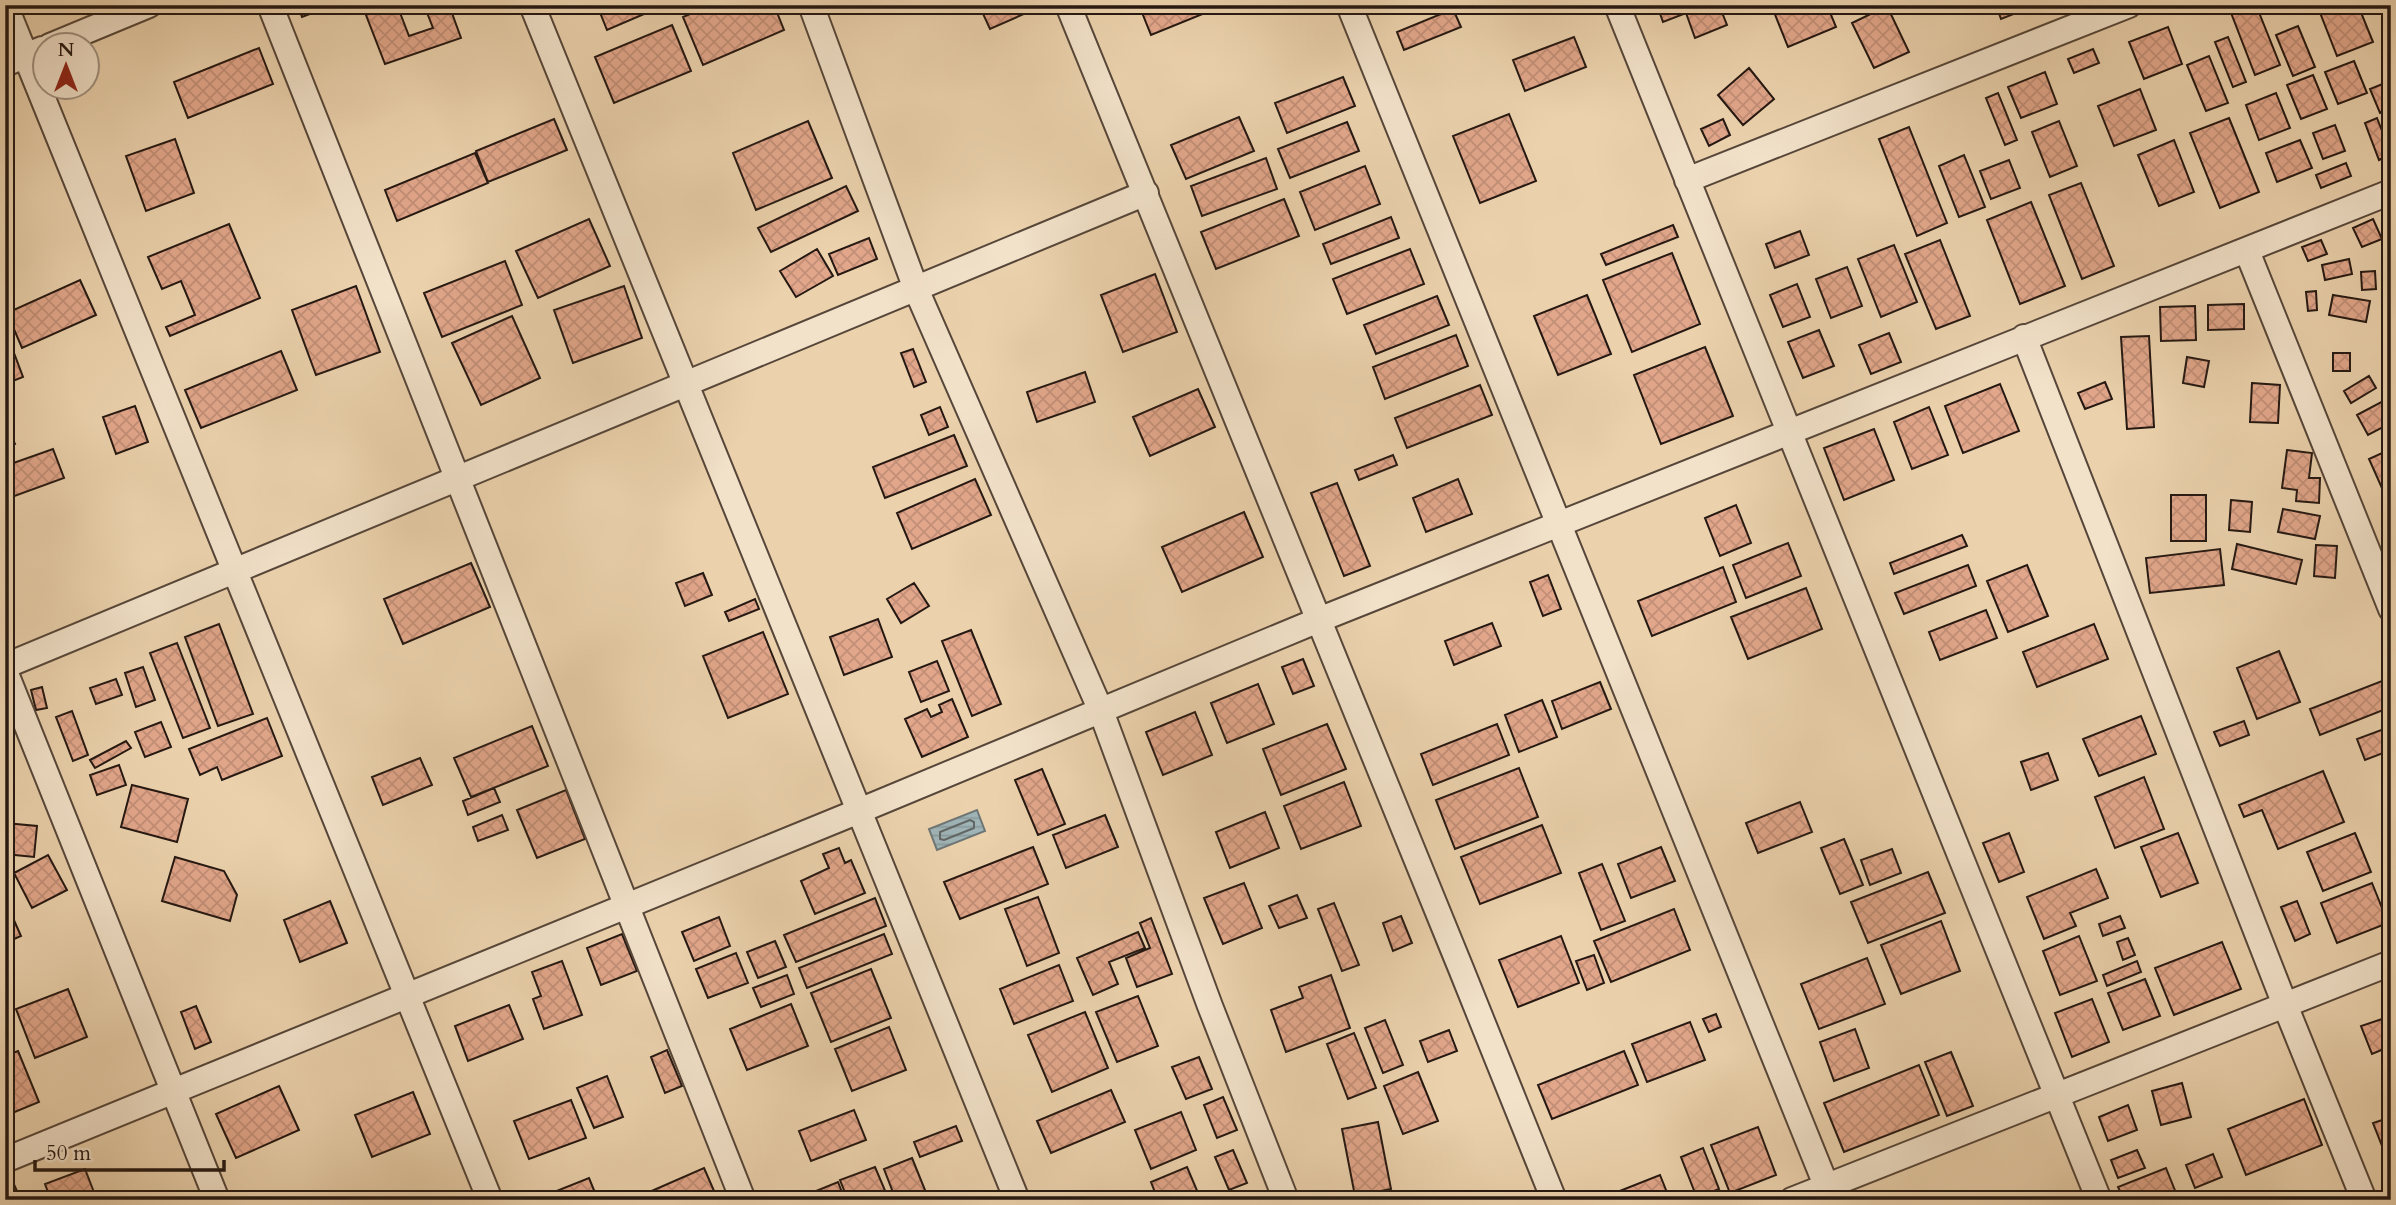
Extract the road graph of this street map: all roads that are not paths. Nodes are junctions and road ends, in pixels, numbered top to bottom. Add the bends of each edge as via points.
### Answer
1 (5, 5) edge
2 (149, 5) edge
3 (270, 5) edge
4 (532, 5) edge
5 (811, 5) edge
6 (1068, 5) edge
7 (1349, 5) edge
8 (1617, 5) edge
9 (2129, 5) edge
10 (83, 32) edge
11 (32, 53) edge
12 (51, 102) edge
13 (1687, 180) junction
14 (2391, 192) edge
15 (1146, 193) junction
16 (2247, 251) junction
17 (916, 289) junction
18 (2024, 337) junction
19 (686, 384) junction
20 (1789, 432) junction
21 (459, 478) junction
22 (1559, 523) junction
23 (235, 570) junction
24 (2391, 609) edge
25 (1321, 619) junction
26 (5, 666) edge
27 (5, 671) edge
28 (1101, 711) junction
29 (859, 811) junction
30 (626, 906) junction
31 (2391, 963) edge
32 (408, 996) junction
33 (2285, 1005) junction
34 (174, 1091) junction
35 (2058, 1096) junction
36 (5, 1160) edge
37 (1830, 1193) edge
38 (218, 1200) edge
39 (490, 1200) edge
40 (743, 1200) edge
41 (1017, 1200) edge
42 (1286, 1200) edge
43 (1554, 1200) edge
44 (1792, 1200) edge
45 (2099, 1200) edge
46 (2364, 1200) edge

1 - 11 street
2 - 10 street
3 - 21 street
4 - 19 street
5 - 17 street
6 - 15 street
7 - 22 street
8 - 13 street
9 - 13 street
12 - 23 street
13 - 20 street
14 - 16 street
15 - 17 street
15 - 25 street
16 - 18 street
16 - 24 street
17 - 19 street
17 - 28 street
18 - 20 street
18 - 33 street
19 - 21 street
19 - 29 street
20 - 22 street
20 - 35 street
21 - 23 street
21 - 30 street
22 - 25 street
22 - 37 street
23 - 26 street
23 - 32 street
25 - 28 street
25 - 43 street
27 - 34 street
28 - 29 street
28 - 42 street
29 - 30 street
29 - 41 street
30 - 32 street
30 - 40 street
31 - 33 street
32 - 34 street
32 - 39 street
33 - 35 street
33 - 46 street
34 - 36 street
34 - 38 street
35 - 37 street
35 - 45 street
37 - 44 street

